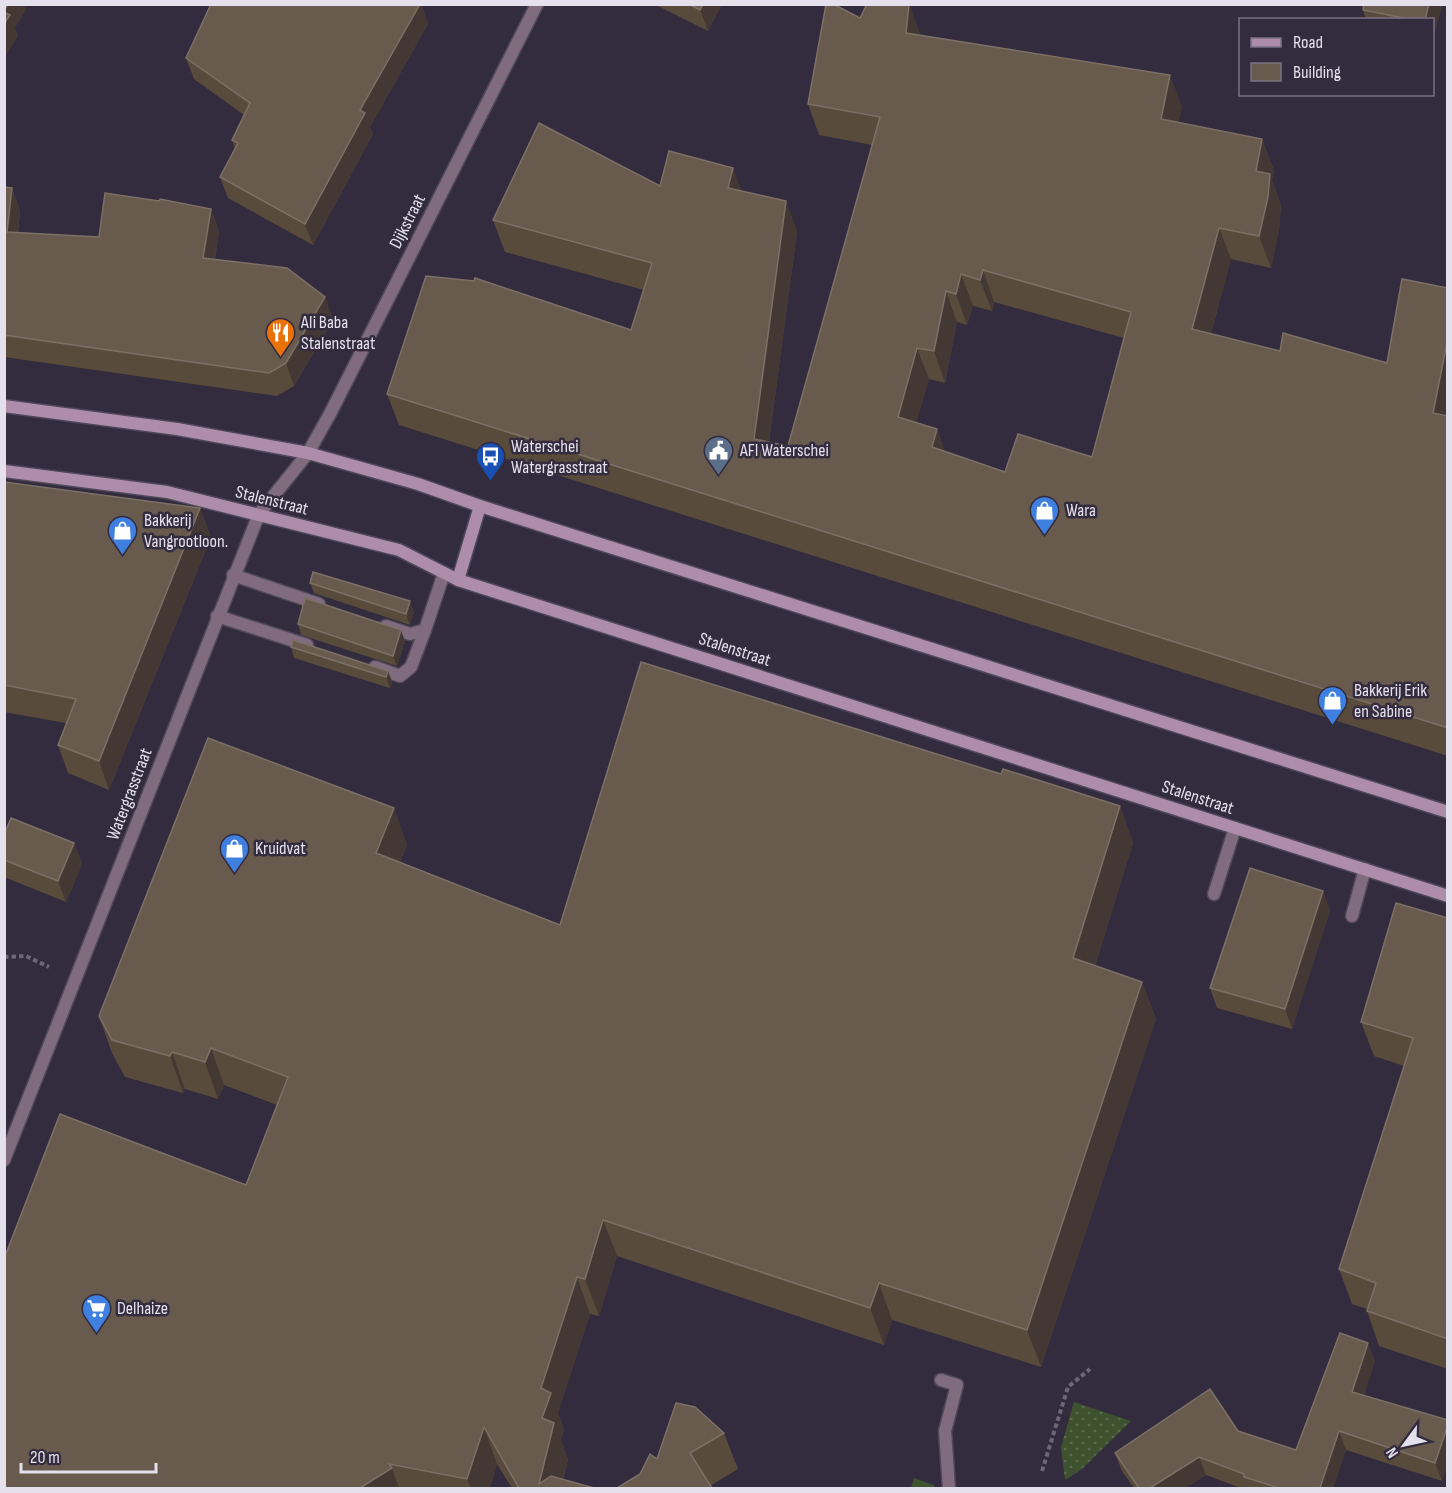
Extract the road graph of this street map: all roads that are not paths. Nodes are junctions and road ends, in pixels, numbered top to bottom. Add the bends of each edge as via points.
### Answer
1 (537, 4) edge
2 (4, 406) edge
3 (308, 453) junction
4 (4, 471) edge
5 (480, 506) junction
6 (259, 514) junction
7 (444, 573) junction
8 (233, 575) junction
9 (458, 580) junction
10 (336, 610) edge
11 (217, 616) junction
12 (379, 624) edge
13 (425, 630) junction
14 (322, 650) edge
15 (367, 665) edge
16 (1448, 812) edge
17 (1234, 828) junction
18 (1365, 869) junction
19 (1214, 894) dead end
20 (1448, 896) edge
21 (1352, 916) dead end
22 (4, 1160) edge
23 (941, 1380) dead end
24 (949, 1488) edge

1 - 3 street, Dijkstraat
2 - 3 street via 177,429
3 - 5 street
3 - 6 street, Watergrasstraat
4 - 6 street, Stalenstraat via 167,492
5 - 9 street
5 - 16 street
6 - 7 street, Stalenstraat via 399,550
6 - 8 street, Watergrasstraat
7 - 9 street, Stalenstraat
7 - 13 street
8 - 10 street
8 - 11 street, Watergrasstraat
9 - 17 street, Stalenstraat
11 - 14 street
11 - 22 street, Watergrasstraat
12 - 13 street via 410,634
13 - 15 street via 411,667 400,675
17 - 18 street, Stalenstraat
17 - 19 street
18 - 20 street, Stalenstraat
18 - 21 street
23 - 24 street via 957,1385 945,1431

